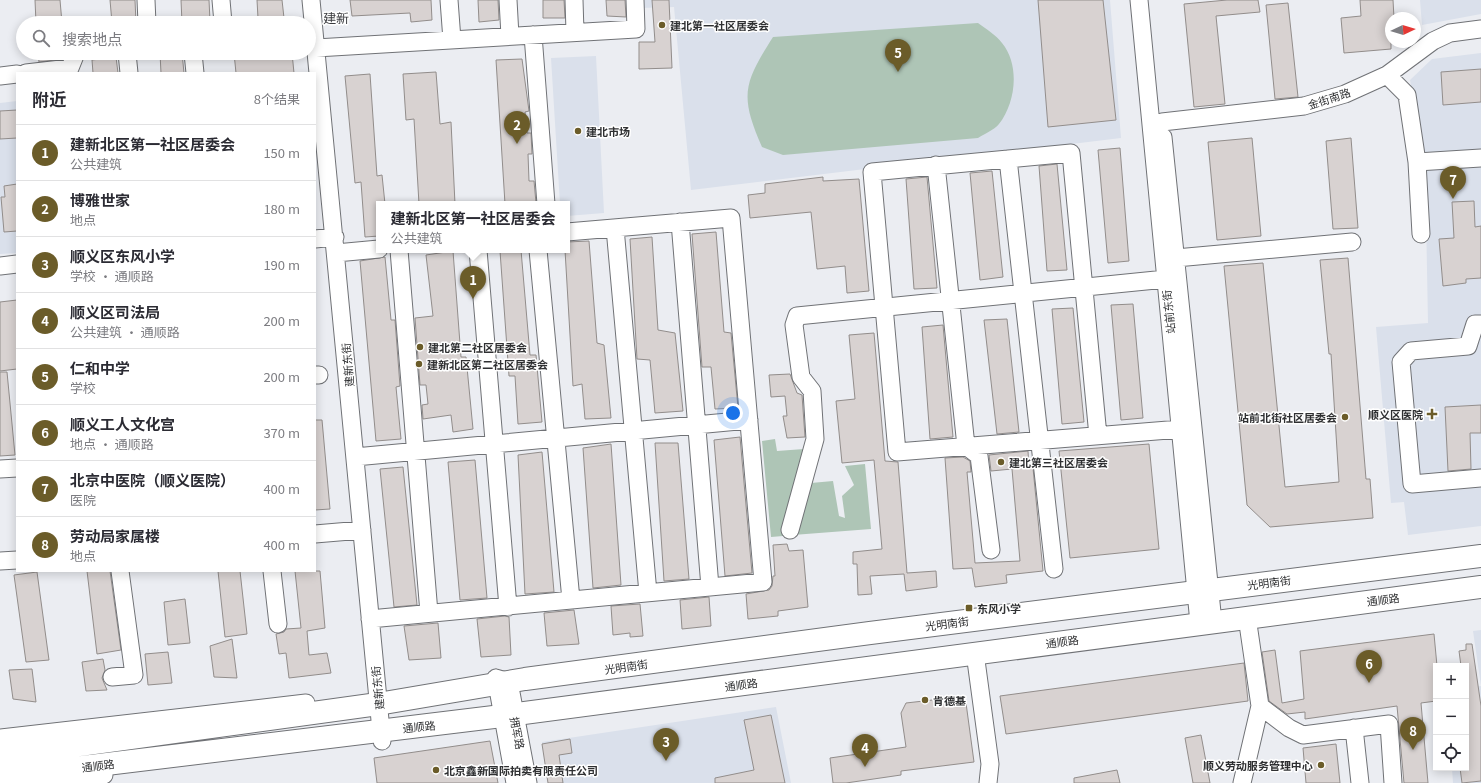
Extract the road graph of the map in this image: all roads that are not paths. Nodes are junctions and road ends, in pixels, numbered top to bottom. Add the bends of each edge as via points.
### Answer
1 (146, 0) edge
2 (221, 0) edge
3 (312, 0) edge
4 (450, 0) edge
5 (508, 0) edge
6 (574, 0) edge
7 (635, 0) edge
8 (1139, 0) edge
9 (1150, 0) edge
10 (147, 16) edge
11 (222, 16) edge
12 (312, 16) edge
13 (1481, 29) edge
14 (575, 32) junction
15 (533, 35) junction
16 (510, 36) junction
17 (452, 40) junction
18 (316, 48) joint
19 (73, 60) edge
20 (128, 60) edge
21 (194, 60) edge
22 (35, 72) edge
23 (129, 72) edge
24 (195, 72) edge
25 (16, 74) edge
26 (1387, 75) junction
27 (0, 76) edge
28 (1162, 122) junction
29 (1481, 158) edge
30 (1008, 159) junction
31 (1417, 162) junction
32 (936, 165) junction
33 (546, 201) edge
34 (680, 222) junction
35 (615, 228) junction
36 (570, 232) edge
37 (1421, 234) dead end
38 (316, 239) edge
39 (1352, 242) dead end
40 (336, 245) junction
41 (376, 249) edge
42 (399, 253) edge
43 (478, 253) edge
44 (538, 253) edge
45 (1176, 258) junction
46 (16, 264) edge
47 (0, 266) edge
48 (1172, 279) junction
49 (1084, 288) junction
50 (1023, 294) junction
51 (951, 301) junction
52 (884, 308) junction
53 (1481, 324) edge
54 (749, 420) junction
55 (697, 424) junction
56 (1186, 429) junction
57 (634, 430) junction
58 (1098, 436) junction
59 (556, 438) junction
60 (1039, 440) junction
61 (495, 444) junction
62 (966, 446) junction
63 (414, 451) junction
64 (355, 457) junction
65 (16, 468) edge
66 (0, 469) edge
67 (1481, 478) edge
68 (362, 530) junction
69 (790, 530) dead end
70 (316, 534) edge
71 (991, 550) dead end
72 (1481, 556) edge
73 (16, 560) edge
74 (0, 561) edge
75 (1054, 569) dead end
76 (120, 572) edge
77 (272, 572) edge
78 (710, 587) junction
79 (1481, 587) edge
80 (1203, 591) junction
81 (648, 593) junction
82 (572, 600) junction
83 (508, 607) junction
84 (429, 613) junction
85 (1247, 617) junction
86 (370, 619) junction
87 (1206, 623) junction
88 (278, 624) dead end
89 (975, 653) junction
90 (112, 677) dead end
91 (501, 681) junction
92 (378, 700) junction
93 (1260, 706) junction
94 (507, 719) junction
95 (1354, 728) junction
96 (381, 735) junction
97 (0, 738) edge
98 (0, 756) edge
99 (0, 777) edge
100 (50, 783) edge
101 (515, 783) edge
102 (528, 783) edge
103 (988, 783) edge
104 (1242, 783) edge
105 (1360, 783) edge
106 (1393, 783) edge

1 - 10 street
2 - 11 street
3 - 12 street, 建新东街
4 - 17 street
5 - 16 street
6 - 14 street
7 - 14 street via 636,29
8 - 48 street, 站前东街
9 - 28 street, 站前东街
13 - 26 street, 金街南路 via 1450,33 1432,41
14 - 15 street
15 - 16 street
15 - 33 street
16 - 17 street
17 - 18 street
18 - 40 street, 建新东街
19 - 22 street via 70,68
20 - 23 street
21 - 24 street
25 - 27 street
26 - 28 street, 金街南路 via 1345,94 1304,106
26 - 31 street via 1407,95
28 - 45 street, 站前东街
29 - 31 street
30 - 32 street
30 - 49 street via 1071,153
30 - 50 street
31 - 37 street
32 - 51 street
32 - 52 street via 872,172
34 - 35 street
34 - 54 street via 731,218
34 - 55 street
35 - 36 street
35 - 57 street
38 - 40 street
39 - 45 street
40 - 41 street
40 - 64 street, 建新东街
42 - 63 street
43 - 61 street
44 - 59 street
45 - 48 street, 站前东街
46 - 47 street
48 - 49 street
48 - 56 street, 站前东街
49 - 50 street
49 - 58 street
50 - 51 street
50 - 60 street
51 - 52 street
51 - 62 street
52 - 62 street via 897,452
52 - 69 street via 797,316 794,325 801,377 812,391 815,438
53 - 67 street via 1475,324 1468,346 1411,351 1401,362 1412,484
54 - 55 street
54 - 78 street via 763,582
55 - 57 street
55 - 78 street
56 - 58 street
56 - 80 street, 站前东街
57 - 59 street
57 - 81 street
58 - 60 street
59 - 61 street
59 - 82 street
60 - 62 street
60 - 75 street
61 - 63 street
61 - 83 street
62 - 71 street via 979,456
63 - 64 street
63 - 84 street
64 - 68 street, 建新东街
65 - 66 street
68 - 70 street
68 - 86 street, 建新东街
72 - 80 main road, 光明南街
73 - 74 street
76 - 90 street via 134,675
77 - 88 street
78 - 81 street
79 - 85 main road, 通顺路
80 - 87 street, 站前东街
80 - 91 main road, 光明南街
81 - 82 street
82 - 83 street
83 - 84 street
84 - 86 street
85 - 87 main road, 通顺路
85 - 93 street
86 - 92 street, 建新东街
87 - 89 main road, 通顺路
89 - 94 main road, 通顺路
89 - 103 street via 990,764
91 - 92 main road, 通顺路
91 - 94 street, 拥军路
92 - 96 street, 建新东街
92 - 97 street
92 - 98 main road, 通顺路 via 159,735
93 - 95 street via 1289,728 1303,734
93 - 104 street
94 - 96 main road, 通顺路
94 - 101 street
94 - 102 street, 拥军路
95 - 105 street
95 - 106 street via 1389,724
96 - 99 main road, 通顺路
96 - 100 street

